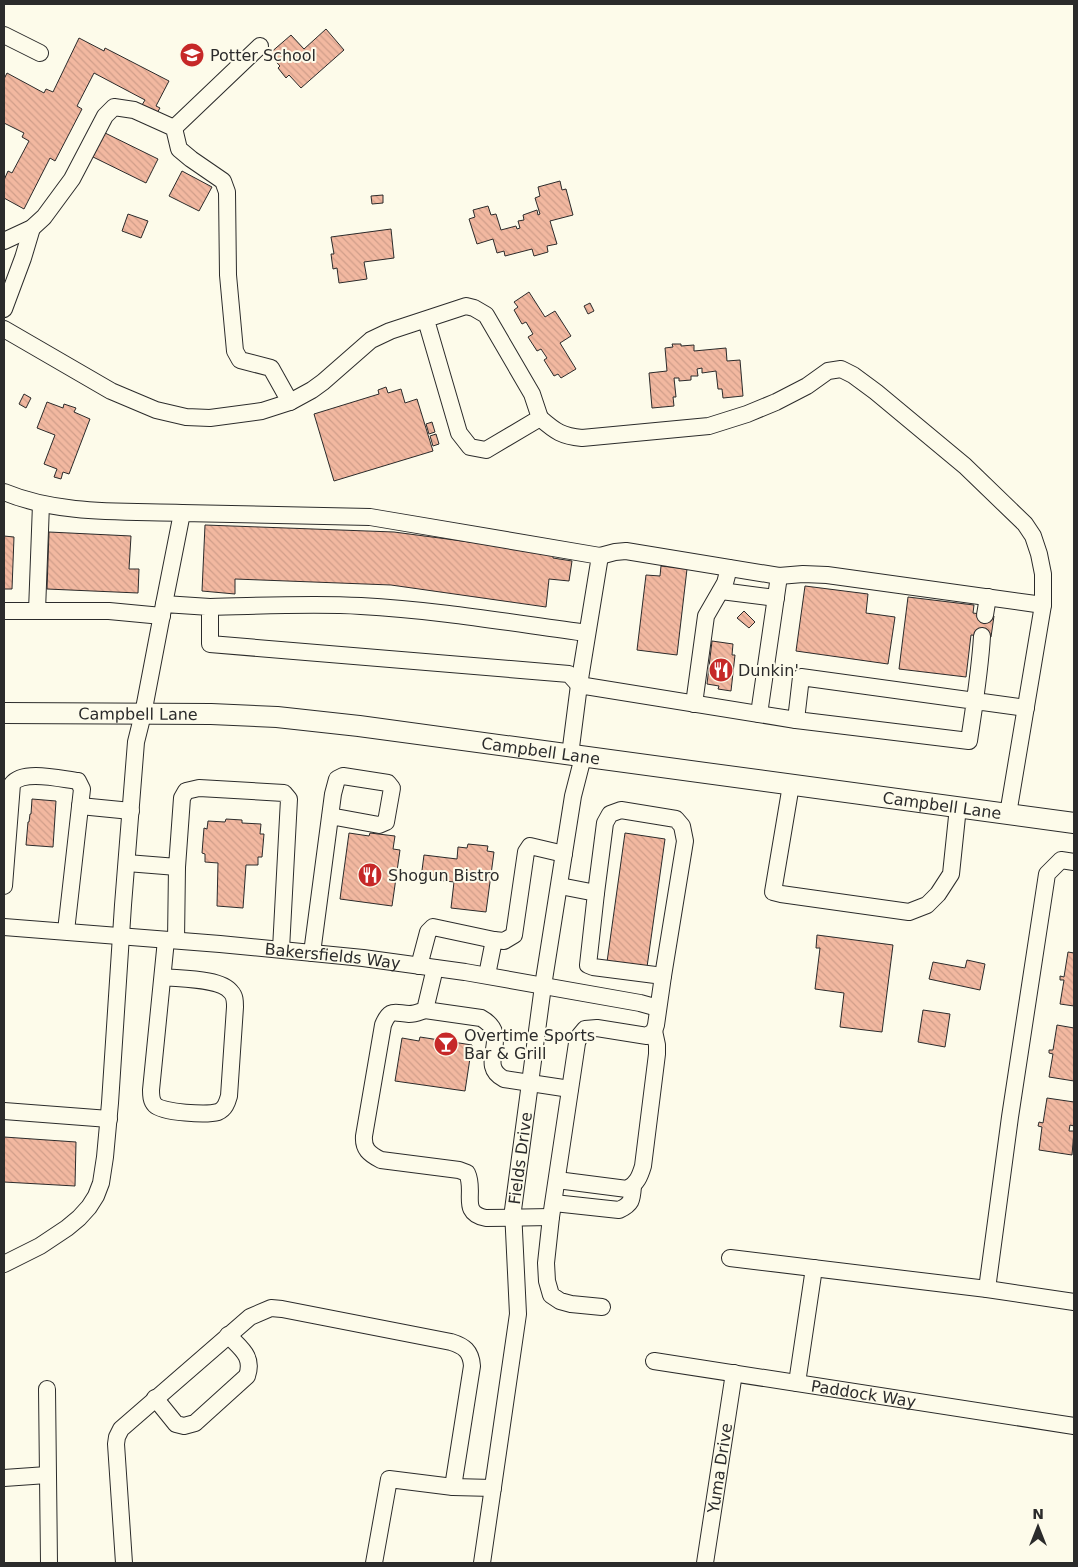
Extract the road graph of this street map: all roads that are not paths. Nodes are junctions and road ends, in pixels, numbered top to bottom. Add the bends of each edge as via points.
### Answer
1 (4, 35) edge
2 (260, 46) dead end
3 (40, 53) dead end
4 (174, 128) junction
5 (32, 228) junction
6 (4, 241) edge
7 (4, 309) edge
8 (426, 320) junction
9 (4, 329) edge
10 (290, 402) junction
11 (540, 418) junction
12 (4, 492) edge
13 (41, 504) junction
14 (182, 513) junction
15 (600, 556) junction
16 (729, 568) junction
17 (779, 576) junction
18 (721, 591) junction
19 (776, 598) junction
20 (988, 598) junction
21 (1044, 605) junction
22 (210, 607) junction
23 (163, 610) junction
24 (4, 611) edge
25 (37, 611) junction
26 (985, 615) dead end
27 (587, 633) junction
28 (982, 636) dead end
29 (579, 685) junction
30 (975, 701) junction
31 (694, 704) junction
32 (1026, 708) junction
33 (4, 713) edge
34 (143, 714) junction
35 (759, 714) junction
36 (796, 720) junction
37 (576, 756) junction
38 (791, 784) junction
39 (80, 806) junction
40 (958, 807) junction
41 (130, 811) junction
42 (1008, 814) junction
43 (330, 816) dead end
44 (1074, 823) edge
45 (564, 854) junction
46 (1074, 862) edge
47 (127, 863) junction
48 (178, 867) junction
49 (4, 886) edge
50 (560, 886) junction
51 (596, 892) junction
52 (4, 927) edge
53 (66, 931) junction
54 (121, 937) junction
55 (171, 940) junction
56 (494, 940) junction
57 (281, 949) junction
58 (312, 953) junction
59 (588, 965) junction
60 (427, 967) junction
61 (487, 975) junction
62 (662, 976) junction
63 (163, 977) junction
64 (543, 986) junction
65 (588, 993) junction
66 (658, 1008) junction
67 (425, 1010) junction
68 (654, 1032) junction
69 (530, 1084) junction
70 (570, 1089) junction
71 (4, 1111) edge
72 (109, 1119) junction
73 (557, 1180) junction
74 (633, 1186) junction
75 (552, 1210) junction
76 (513, 1218) junction
77 (730, 1258) dead end
78 (4, 1264) edge
79 (814, 1268) junction
80 (987, 1289) junction
81 (1074, 1302) edge
82 (602, 1307) dead end
83 (228, 1335) junction
84 (654, 1361) dead end
85 (734, 1374) junction
86 (797, 1383) junction
87 (47, 1389) dead end
88 (155, 1398) junction
89 (1074, 1426) edge
90 (47, 1474) junction
91 (4, 1478) edge
92 (453, 1488) junction
93 (493, 1488) junction
94 (49, 1563) edge
95 (124, 1563) edge
96 (374, 1563) edge
97 (482, 1563) edge
98 (705, 1563) edge

1 - 3 street
2 - 4 street
4 - 5 street via 134,110 114,107 105,116 72,179
4 - 10 street via 179,149 223,181 227,192 228,275 234,350 240,360 271,368
5 - 6 street
5 - 7 street
8 - 10 street via 371,340 323,382
8 - 11 street via 466,306 486,315 532,394
8 - 11 street via 459,433 470,447 486,450
9 - 10 street via 111,391 156,410 186,417 210,418 262,411
11 - 21 street via 566,436 582,438 709,426 776,402 828,371 841,369 876,392 965,466 1025,524 1039,554
12 - 13 street
13 - 14 street via 62,508
13 - 25 street
14 - 15 street via 370,517
14 - 23 street
15 - 16 street via 626,551
15 - 27 street, Fields Drive
16 - 17 street
16 - 18 street
17 - 19 street
17 - 20 street via 827,576
18 - 19 street
18 - 31 street via 706,616
19 - 35 street
20 - 21 street
20 - 26 street
21 - 32 street
22 - 23 street
22 - 27 street via 363,606
22 - 29 street via 210,644 568,674
23 - 25 street
23 - 34 street
24 - 25 street
27 - 29 street, Fields Drive
28 - 30 street
29 - 31 street
29 - 37 street, Fields Drive
30 - 32 street
30 - 36 street via 970,741
30 - 36 street via 801,677
31 - 35 street
32 - 42 street
33 - 34 main road, Campbell Lane
34 - 37 main road, Campbell Lane via 277,717
34 - 41 street via 136,742
35 - 36 street
37 - 38 main road, Campbell Lane
37 - 45 street, Fields Drive
38 - 40 main road, Campbell Lane
38 - 40 street via 773,892 909,912 927,905 951,874
39 - 41 street
39 - 49 street via 82,789 78,781 27,775 15,780 12,784
39 - 53 street
40 - 42 main road, Campbell Lane
41 - 47 street
42 - 44 main road, Campbell Lane
43 - 58 street
45 - 50 street, Fields Drive
45 - 56 street via 530,846 526,852 514,935 504,941
46 - 80 street via 1061,860 1047,874
47 - 48 street
47 - 54 street
48 - 55 street
48 - 57 street via 182,798 186,790 284,793 289,799
50 - 51 street
50 - 64 street, Fields Drive
51 - 59 street
51 - 62 street via 605,823 610,814 621,810 676,819 682,826 685,841
52 - 53 street, Bakersfields Way
53 - 54 street, Bakersfields Way
54 - 55 street, Bakersfields Way
54 - 72 street
55 - 57 street, Bakersfields Way
55 - 63 street
56 - 60 street via 433,927 428,932
56 - 61 street
57 - 58 street, Bakersfields Way
58 - 60 street, Bakersfields Way
59 - 62 street
59 - 65 street
60 - 61 street, Bakersfields Way
60 - 67 street
61 - 64 street, Bakersfields Way
62 - 66 street
63 - 63 street via 151,1097 159,1108 168,1110 220,1111 229,1096 236,1007 234,997 230,990 214,982
64 - 65 street, Bakersfields Way
64 - 69 street, Fields Drive
65 - 66 street, Bakersfields Way
66 - 68 street
67 - 69 street via 487,1021 496,1036 494,1072 504,1079
67 - 76 street via 417,1014 390,1013 382,1025 364,1136 366,1150 381,1160 467,1173 471,1211 476,1216
68 - 70 street via 647,1036 585,1029 577,1043
68 - 74 street via 656,1063 642,1166 640,1177
69 - 70 street
69 - 76 street, Fields Drive
70 - 73 street
71 - 72 street
72 - 78 street via 101,1183 89,1208 54,1237
73 - 74 street via 627,1189
73 - 75 street
74 - 75 street via 632,1199 619,1210
75 - 76 street
75 - 82 street via 546,1263 552,1295 571,1304
76 - 93 street, Fields Drive via 518,1314
77 - 79 street
79 - 80 street
79 - 86 street
80 - 81 street
83 - 88 street
83 - 88 street via 247,1356 250,1366 247,1376 195,1423 176,1424
83 - 92 street via 250,1317 271,1308 465,1347 472,1366
84 - 85 street, Paddock Way
85 - 86 street, Paddock Way
85 - 98 street, Yuma Drive
86 - 89 street, Paddock Way
87 - 90 street
88 - 95 street via 120,1429 117,1437
90 - 91 street
90 - 94 street
92 - 93 street
92 - 96 street via 389,1479
93 - 97 street, Fields Drive

